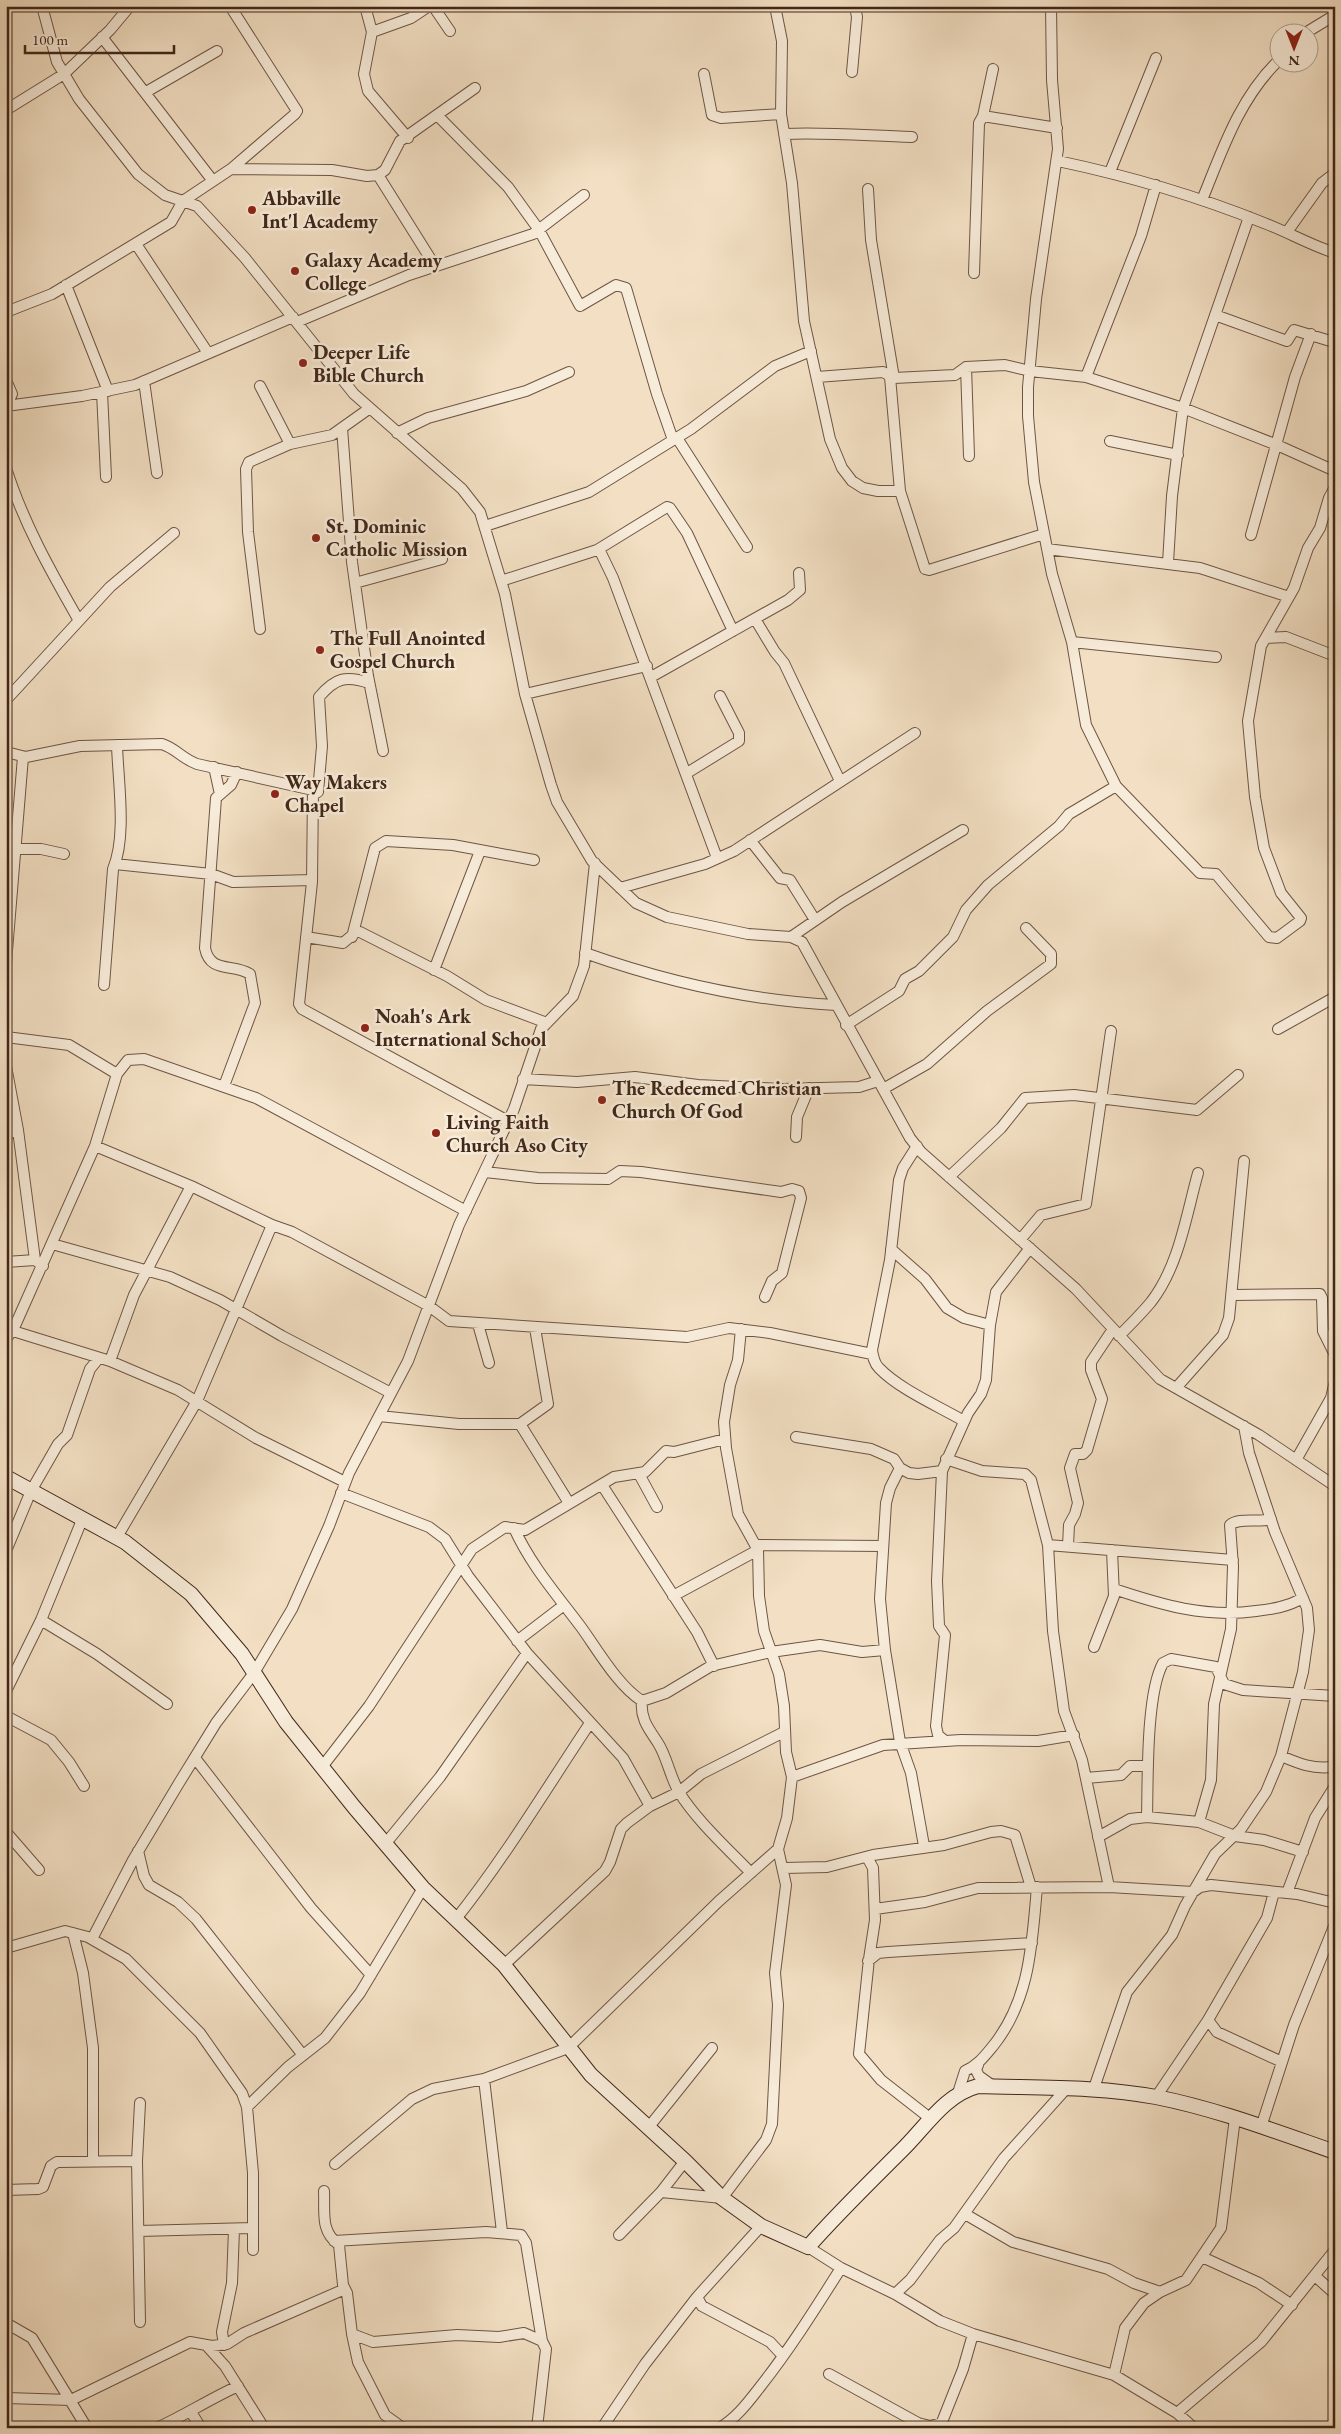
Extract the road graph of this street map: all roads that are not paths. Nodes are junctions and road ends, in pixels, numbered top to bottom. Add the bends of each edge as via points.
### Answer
1 (42, 6) edge
2 (130, 6) edge
3 (230, 6) edge
4 (365, 6) edge
5 (429, 6) edge
6 (433, 6) edge
7 (774, 6) edge
8 (855, 6) edge
9 (1051, 6) edge
10 (1335, 15) edge
11 (1318, 25) edge
12 (450, 31) dead end
13 (372, 32) junction
14 (102, 37) junction
15 (217, 51) dead end
16 (1156, 58) dead end
17 (993, 68) dead end
18 (1268, 70) edge
19 (852, 72) dead end
20 (64, 74) junction
21 (704, 74) dead end
22 (475, 88) dead end
23 (146, 92) junction
24 (6, 110) edge
25 (781, 114) junction
26 (437, 115) junction
27 (983, 116) junction
28 (1057, 128) junction
29 (784, 134) junction
30 (912, 137) dead end
31 (408, 138) junction
32 (1058, 161) junction
33 (231, 169) junction
34 (1110, 172) junction
35 (1335, 173) edge
36 (378, 175) junction
37 (213, 181) junction
38 (1156, 185) junction
39 (868, 189) dead end
40 (584, 195) dead end
41 (1202, 200) junction
42 (183, 201) junction
43 (1249, 217) junction
44 (539, 230) junction
45 (1287, 232) junction
46 (136, 244) junction
47 (1335, 253) edge
48 (435, 266) junction
49 (974, 273) dead end
50 (66, 285) junction
51 (6, 312) edge
52 (1215, 314) junction
53 (295, 320) junction
54 (1311, 334) junction
55 (1335, 338) edge
56 (811, 351) junction
57 (208, 353) junction
58 (966, 367) junction
59 (1030, 371) junction
60 (569, 372) dead end
61 (1086, 376) junction
62 (817, 377) junction
63 (892, 377) junction
64 (6, 380) edge
65 (144, 381) junction
66 (260, 386) dead end
67 (105, 391) junction
68 (7, 406) edge
69 (370, 408) junction
70 (1183, 408) junction
71 (342, 428) junction
72 (397, 433) junction
73 (675, 439) junction
74 (1110, 441) dead end
75 (290, 444) junction
76 (1277, 445) junction
77 (1178, 455) junction
78 (969, 456) dead end
79 (6, 468) edge
80 (1335, 471) edge
81 (157, 473) dead end
82 (106, 476) dead end
83 (1335, 487) edge
84 (900, 491) junction
85 (485, 526) junction
86 (174, 533) dead end
87 (1044, 534) junction
88 (1251, 535) dead end
89 (747, 547) dead end
90 (598, 549) junction
91 (1047, 549) junction
92 (442, 559) dead end
93 (1168, 563) junction
94 (799, 574) dead end
95 (501, 580) junction
96 (355, 583) junction
97 (1289, 597) junction
98 (78, 619) junction
99 (754, 619) junction
100 (260, 630) dead end
101 (733, 631) junction
102 (1266, 638) junction
103 (1072, 642) junction
104 (1216, 656) dead end
105 (1335, 656) edge
106 (647, 666) junction
107 (651, 677) junction
108 (369, 683) junction
109 (525, 694) junction
110 (8, 696) edge
111 (720, 696) dead end
112 (915, 733) dead end
113 (117, 745) junction
114 (384, 751) dead end
115 (6, 752) edge
116 (22, 757) junction
117 (214, 768) junction
118 (237, 772) junction
119 (686, 773) junction
120 (840, 781) junction
121 (1116, 786) junction
122 (220, 794) junction
123 (314, 794) junction
124 (963, 830) dead end
125 (750, 840) junction
126 (16, 849) junction
127 (480, 850) junction
128 (64, 854) dead end
129 (718, 858) junction
130 (534, 860) dead end
131 (595, 863) junction
132 (115, 864) junction
133 (211, 874) junction
134 (312, 880) junction
135 (620, 888) junction
136 (815, 920) junction
137 (1026, 928) dead end
138 (306, 936) junction
139 (352, 936) junction
140 (791, 936) junction
141 (585, 953) junction
142 (6, 963) edge
143 (434, 970) junction
144 (104, 986) dead end
145 (1335, 997) edge
146 (836, 1005) junction
147 (547, 1023) junction
148 (846, 1025) junction
149 (1278, 1029) dead end
150 (1111, 1031) dead end
151 (6, 1037) edge
152 (6, 1066) edge
153 (117, 1074) junction
154 (1238, 1075) dead end
155 (523, 1079) junction
156 (881, 1085) junction
157 (224, 1086) junction
158 (809, 1088) junction
159 (1101, 1099) junction
160 (508, 1121) junction
161 (18, 1130) junction
162 (6, 1134) edge
163 (796, 1137) dead end
164 (95, 1146) junction
165 (917, 1146) junction
166 (1244, 1161) dead end
167 (485, 1172) junction
168 (1198, 1173) dead end
169 (950, 1177) junction
170 (192, 1186) junction
171 (466, 1211) junction
172 (272, 1225) junction
173 (1020, 1240) junction
174 (52, 1244) junction
175 (1030, 1248) junction
176 (891, 1249) junction
177 (6, 1262) edge
178 (39, 1263) junction
179 (146, 1270) junction
180 (1233, 1295) junction
181 (765, 1298) dead end
182 (429, 1306) junction
183 (235, 1309) junction
184 (478, 1324) junction
185 (990, 1325) junction
186 (535, 1328) junction
187 (741, 1329) junction
188 (1116, 1332) junction
189 (9, 1335) edge
190 (872, 1354) junction
191 (1335, 1355) edge
192 (99, 1358) junction
193 (110, 1361) junction
194 (489, 1363) dead end
195 (1335, 1382) edge
196 (1176, 1388) junction
197 (391, 1393) junction
198 (1333, 1399) edge
199 (196, 1402) junction
200 (378, 1416) junction
201 (964, 1421) junction
202 (520, 1424) junction
203 (1244, 1426) junction
204 (796, 1436) dead end
205 (725, 1439) junction
206 (946, 1459) junction
207 (1296, 1460) junction
208 (900, 1468) junction
209 (942, 1471) junction
210 (639, 1474) junction
211 (6, 1477) edge
212 (346, 1482) junction
213 (602, 1485) junction
214 (1335, 1486) edge
215 (31, 1491) junction
216 (341, 1493) junction
217 (569, 1503) junction
218 (657, 1507) dead end
219 (1271, 1519) junction
220 (82, 1520) junction
221 (514, 1528) junction
222 (117, 1537) junction
223 (1048, 1544) junction
224 (883, 1546) junction
225 (1068, 1546) junction
226 (452, 1548) junction
227 (757, 1548) junction
228 (472, 1549) junction
229 (1112, 1550) junction
230 (6, 1551) edge
231 (1232, 1560) junction
232 (461, 1566) junction
233 (1114, 1589) junction
234 (673, 1596) junction
235 (1303, 1598) junction
236 (564, 1606) junction
237 (1230, 1615) junction
238 (41, 1620) junction
239 (518, 1641) junction
240 (1094, 1647) dead end
241 (885, 1650) junction
242 (771, 1652) junction
243 (527, 1653) junction
244 (714, 1666) junction
245 (254, 1673) junction
246 (1221, 1680) junction
247 (6, 1692) edge
248 (1297, 1695) junction
249 (1335, 1696) edge
250 (642, 1701) junction
251 (167, 1704) dead end
252 (6, 1716) edge
253 (590, 1723) junction
254 (936, 1726) junction
255 (784, 1732) junction
256 (1074, 1735) junction
257 (945, 1741) junction
258 (900, 1742) junction
259 (920, 1742) junction
260 (1281, 1756) junction
261 (194, 1758) junction
262 (1148, 1766) junction
263 (322, 1767) junction
264 (1335, 1770) edge
265 (792, 1777) junction
266 (1086, 1778) junction
267 (84, 1786) dead end
268 (1335, 1786) edge
269 (679, 1792) junction
270 (650, 1806) junction
271 (1147, 1817) junction
272 (1199, 1822) junction
273 (6, 1832) edge
274 (1234, 1836) junction
275 (1098, 1837) junction
276 (386, 1843) junction
277 (924, 1846) junction
278 (778, 1849) junction
279 (138, 1851) junction
280 (1303, 1852) junction
281 (881, 1854) junction
282 (867, 1857) junction
283 (784, 1868) junction
284 (873, 1868) junction
285 (39, 1870) dead end
286 (751, 1873) junction
287 (1034, 1887) junction
288 (423, 1888) junction
289 (1109, 1888) junction
290 (1193, 1892) junction
291 (1274, 1892) junction
292 (1287, 1893) junction
293 (1335, 1903) edge
294 (875, 1909) junction
295 (456, 1919) junction
296 (1335, 1924) edge
297 (74, 1933) junction
298 (92, 1939) junction
299 (1032, 1943) junction
300 (6, 1948) edge
301 (868, 1961) junction
302 (504, 1965) junction
303 (370, 1976) junction
304 (1208, 2020) junction
305 (568, 2048) junction
306 (712, 2048) dead end
307 (302, 2054) junction
308 (1282, 2062) junction
309 (978, 2065) junction
310 (484, 2079) junction
311 (993, 2086) junction
312 (1066, 2089) junction
313 (1093, 2090) junction
314 (958, 2093) junction
315 (1156, 2097) junction
316 (140, 2103) dead end
317 (247, 2107) junction
318 (1234, 2118) junction
319 (931, 2119) junction
320 (1261, 2127) junction
321 (648, 2128) junction
322 (1335, 2152) edge
323 (137, 2161) junction
324 (685, 2161) junction
325 (93, 2162) junction
326 (335, 2164) dead end
327 (6, 2190) edge
328 (324, 2191) dead end
329 (661, 2192) junction
330 (722, 2198) junction
331 (965, 2214) junction
332 (761, 2226) junction
333 (252, 2228) junction
334 (234, 2229) junction
335 (139, 2231) junction
336 (502, 2232) junction
337 (619, 2234) dead end
338 (334, 2241) junction
339 (808, 2247) junction
340 (253, 2250) dead end
341 (1335, 2250) edge
342 (1202, 2257) junction
343 (841, 2268) junction
344 (1315, 2276) junction
345 (345, 2289) junction
346 (1160, 2292) junction
347 (895, 2294) junction
348 (1335, 2294) edge
349 (697, 2297) junction
350 (1292, 2305) junction
351 (6, 2322) edge
352 (140, 2322) dead end
353 (352, 2334) junction
354 (973, 2334) junction
355 (542, 2341) junction
356 (225, 2344) junction
357 (206, 2345) junction
358 (783, 2356) junction
359 (225, 2366) junction
360 (829, 2374) dead end
361 (1114, 2375) junction
362 (238, 2386) junction
363 (6, 2398) edge
364 (71, 2400) junction
365 (191, 2412) junction
366 (1177, 2413) junction
367 (941, 2425) edge
368 (87, 2428) edge
369 (157, 2428) edge
370 (202, 2428) edge
371 (264, 2428) edge
372 (403, 2428) edge
373 (537, 2428) edge
374 (602, 2428) edge
375 (719, 2428) edge
376 (1194, 2428) edge

1 - 20 street via 57,62
2 - 14 street
3 - 33 street via 297,111
4 - 13 street
5 - 13 street via 411,18
6 - 12 street
7 - 25 street via 782,41
8 - 19 street
9 - 28 street via 1051,71
10 - 11 street
13 - 31 street via 366,55 365,84
14 - 20 street
14 - 23 street
15 - 23 street
16 - 34 street
17 - 27 street
18 - 41 street via 1235,120
20 - 24 street
20 - 42 street via 79,99 138,174 165,195
21 - 25 street via 712,115 721,118
22 - 26 street
23 - 37 street
25 - 29 street
26 - 31 street
26 - 44 street via 508,187
27 - 28 street
27 - 49 street via 979,123
28 - 32 street
29 - 30 street
29 - 56 street via 792,183 804,321
31 - 36 street via 396,146 385,170
32 - 34 street
32 - 59 street via 1036,299
33 - 36 street via 332,170
33 - 37 street
34 - 38 street
35 - 45 street via 1322,183
36 - 48 street
37 - 42 street
38 - 41 street
38 - 61 street via 1141,236
39 - 63 street via 870,232
40 - 44 street
41 - 43 street
42 - 46 street via 171,222
42 - 53 street via 197,206 245,258
43 - 45 street
43 - 52 street
44 - 48 street
44 - 73 street via 580,306 616,285 626,288 656,394
45 - 47 street
46 - 50 street
46 - 57 street
48 - 53 street
50 - 51 street
50 - 67 street
52 - 54 street via 1287,341 1294,330
52 - 70 street
53 - 57 street
53 - 69 street via 354,394
54 - 55 street via 1332,341
54 - 76 street via 1295,377
56 - 62 street
56 - 73 street via 775,366
57 - 65 street
58 - 59 street via 1005,365
58 - 63 street via 955,375
58 - 78 street
59 - 61 street
59 - 87 street via 1028,416 1034,482
60 - 72 street via 526,391 428,418
61 - 70 street
62 - 63 street via 883,372
62 - 84 street via 830,439 842,468 852,481 863,488
63 - 84 street
64 - 68 street via 12,394
65 - 67 street
65 - 81 street
66 - 75 street
67 - 68 street
67 - 82 street
69 - 71 street
69 - 72 street
70 - 76 street
70 - 77 street
71 - 75 street via 332,434
71 - 96 street
72 - 85 street via 462,489 480,512
73 - 85 street via 580,497
73 - 89 street
74 - 77 street
75 - 100 street via 250,462 246,469 248,532
76 - 80 street
76 - 88 street
77 - 93 street
79 - 98 street via 47,565
83 - 97 street
84 - 87 street via 926,570
85 - 95 street
86 - 98 street
87 - 91 street
90 - 95 street
90 - 101 street via 670,508 687,533
90 - 106 street via 613,578
91 - 93 street
91 - 103 street
92 - 96 street
93 - 97 street via 1200,568
94 - 99 street via 800,590
95 - 109 street
96 - 108 street
97 - 102 street
98 - 110 street
99 - 101 street
99 - 120 street via 784,664
101 - 107 street
102 - 105 street via 1286,637
102 - 121 street via 1258,654 1248,722 1256,797 1264,848 1281,893 1299,915 1300,921 1277,938 1269,937 1216,874 1200,873
103 - 104 street
103 - 121 street via 1086,725
106 - 107 street
106 - 109 street
107 - 119 street
108 - 114 street
108 - 123 street via 354,678 330,683 319,697 322,746 318,792
109 - 131 street via 557,802
111 - 119 street via 739,734 739,741
112 - 120 street
113 - 116 street via 80,746
113 - 117 street via 162,744 173,748 183,759
113 - 132 street via 120,824
115 - 116 street
116 - 126 street
117 - 118 street
117 - 122 street
118 - 122 street via 231,785
118 - 123 street via 309,788 314,790
119 - 129 street
120 - 125 street
121 - 148 street via 1069,814 988,885 966,910 953,936 919,971 905,979 899,991
122 - 133 street via 215,805
123 - 134 street
124 - 136 street
125 - 129 street
125 - 136 street via 780,878 790,880
126 - 128 street via 41,849
126 - 142 street
127 - 130 street
127 - 139 street via 396,841 379,843 372,857
127 - 143 street
129 - 135 street
131 - 135 street
131 - 141 street
132 - 133 street
132 - 144 street
133 - 134 street via 243,883
133 - 157 street via 207,956 211,962 250,974 255,999
134 - 138 street
135 - 140 street via 636,903 667,917 748,934
136 - 140 street
137 - 156 street via 1051,954 1051,964 987,1011 927,1064
138 - 139 street via 344,943
138 - 160 street via 299,1004 302,1009
139 - 143 street via 356,932 364,934
140 - 146 street via 802,942
141 - 146 street via 621,966 713,988 804,1004
141 - 147 street via 584,966 573,996
143 - 147 street via 486,1000
145 - 149 street
146 - 148 street
147 - 155 street via 540,1029
148 - 156 street
150 - 159 street
151 - 153 street via 69,1045
152 - 161 street
153 - 157 street via 128,1060 144,1059
153 - 164 street
154 - 159 street via 1197,1110
155 - 158 street via 577,1082 635,1077 698,1085
155 - 160 street
156 - 158 street
156 - 165 street
157 - 171 street via 256,1098
158 - 163 street via 797,1116
159 - 169 street via 1074,1095 1026,1098 1001,1128
159 - 173 street via 1086,1204 1041,1214
160 - 167 street
161 - 162 street
161 - 178 street
164 - 170 street
164 - 174 street
165 - 169 street
165 - 176 street via 899,1180
166 - 180 street
167 - 171 street
167 - 181 street via 538,1178 608,1179 620,1171 641,1172 781,1192 799,1191 801,1198 782,1273 772,1281
168 - 188 street via 1168,1272 1151,1302
169 - 173 street
170 - 172 street
170 - 179 street
171 - 182 street
172 - 182 street via 292,1232
172 - 183 street
173 - 175 street
174 - 178 street
174 - 179 street
175 - 185 street via 996,1292
175 - 188 street via 1076,1289
176 - 185 street via 925,1279 947,1308 964,1318
176 - 190 street
177 - 178 street
178 - 189 street
179 - 183 street via 170,1277
179 - 193 street
180 - 191 street via 1320,1294 1323,1331
180 - 196 street via 1230,1318 1223,1334
182 - 184 street via 449,1321
182 - 197 street via 408,1361
183 - 197 street
183 - 199 street
184 - 186 street
184 - 194 street
185 - 201 street via 986,1380
186 - 187 street via 687,1337 713,1330
186 - 202 street via 548,1404
187 - 190 street
187 - 205 street via 738,1360 724,1422
188 - 196 street via 1160,1378
188 - 225 street via 1090,1362 1102,1399 1086,1453 1075,1454 1070,1464 1078,1503 1069,1525
189 - 192 street
190 - 201 street via 878,1367 898,1382
192 - 193 street
192 - 215 street via 90,1369 67,1435 58,1444
193 - 199 street via 178,1390
195 - 198 street
196 - 203 street
197 - 200 street
198 - 207 street
199 - 212 street via 256,1438
199 - 222 street
200 - 202 street via 460,1424
200 - 212 street
201 - 206 street
202 - 217 street
203 - 207 street
203 - 219 street via 1249,1453
204 - 208 street via 872,1449 894,1459
205 - 210 street via 674,1452 666,1451 650,1468
205 - 227 street via 738,1514
206 - 209 street
206 - 223 street via 982,1471 1025,1474 1031,1480
207 - 214 street
208 - 209 street via 918,1474
208 - 224 street via 886,1503
209 - 254 street via 937,1581 939,1626 944,1635
210 - 213 street via 619,1476
210 - 218 street
211 - 215 street
212 - 216 street
213 - 217 street
213 - 234 street
215 - 220 street
215 - 230 street
216 - 226 street via 429,1527
216 - 245 street via 292,1609
217 - 221 street via 525,1530
219 - 231 street via 1231,1523
219 - 235 street
220 - 222 street
220 - 238 street
221 - 228 street via 505,1526
221 - 236 street via 522,1546
222 - 245 street via 191,1594
223 - 225 street
223 - 256 street via 1054,1640 1064,1712
224 - 227 street
224 - 241 street via 880,1599
225 - 229 street
226 - 228 street
226 - 232 street
227 - 234 street
227 - 242 street via 759,1596
228 - 232 street
229 - 231 street
229 - 233 street
231 - 237 street
232 - 239 street
232 - 263 street via 368,1706
233 - 237 street via 1167,1606
233 - 240 street via 1110,1609
234 - 244 street via 697,1632
235 - 237 street via 1280,1608
235 - 248 street via 1309,1630
236 - 239 street
236 - 250 street via 616,1676
237 - 246 street via 1231,1629
238 - 247 street
238 - 251 street via 97,1654
239 - 243 street
241 - 242 street via 862,1652 820,1644
241 - 258 street
242 - 244 street
242 - 255 street via 783,1698
243 - 253 street
243 - 276 street via 440,1777
244 - 250 street via 666,1693
245 - 261 street
245 - 263 street via 286,1722
246 - 248 street via 1243,1690
246 - 262 street via 1216,1667 1171,1659 1163,1662 1156,1674
246 - 272 street via 1214,1704 1211,1780
248 - 249 street
248 - 260 street
250 - 269 street via 646,1727 658,1743
252 - 267 street via 51,1740
253 - 270 street via 623,1758
253 - 295 street via 530,1817
254 - 257 street via 938,1735
254 - 259 street
255 - 265 street
255 - 269 street via 701,1774
256 - 257 street via 1038,1741
256 - 266 street
257 - 259 street
258 - 259 street
258 - 265 street via 876,1747
258 - 277 street via 911,1773
260 - 264 street via 1304,1766 1332,1767
260 - 274 street via 1266,1792
261 - 279 street
261 - 303 street via 311,1908
262 - 266 street via 1130,1766 1122,1775
262 - 271 street
263 - 276 street
265 - 278 street via 787,1818
266 - 275 street
268 - 280 street via 1316,1818
269 - 270 street
269 - 286 street via 691,1810
270 - 302 street via 621,1829 605,1871
271 - 272 street
271 - 275 street via 1130,1819
272 - 274 street
273 - 285 street
274 - 280 street via 1264,1840
274 - 290 street via 1215,1854
275 - 289 street
276 - 288 street
277 - 281 street
277 - 287 street via 944,1845 991,1832 1010,1832 1018,1840
278 - 283 street
278 - 286 street
279 - 298 street
279 - 307 street via 149,1885 178,1902 196,1919
280 - 292 street
281 - 282 street
281 - 284 street
282 - 283 street via 827,1867
282 - 284 street
283 - 330 street via 786,1885 775,1973 778,2006 770,2133
284 - 294 street
286 - 305 street
287 - 289 street
287 - 294 street via 978,1888 925,1902
287 - 299 street
288 - 295 street
288 - 303 street
289 - 290 street
290 - 291 street via 1211,1885
290 - 313 street via 1172,1935 1127,1992
291 - 292 street
291 - 304 street via 1267,1918
292 - 293 street
294 - 301 street
295 - 302 street
296 - 308 street
297 - 298 street
297 - 300 street via 65,1932
297 - 325 street via 94,2048
298 - 317 street via 126,1960 200,2034 242,2093
299 - 301 street via 878,1953
299 - 309 street via 1025,1982 1012,2020
301 - 319 street via 859,2054 881,2080
302 - 305 street
303 - 307 street via 325,2038
304 - 308 street via 1217,2032
304 - 315 street
305 - 310 street
305 - 321 street via 590,2075
306 - 321 street
307 - 317 street
308 - 320 street
309 - 311 street via 979,2076
309 - 314 street via 965,2071
310 - 326 street via 433,2089 412,2099
310 - 336 street
311 - 312 street
311 - 314 street via 978,2086
312 - 313 street
312 - 331 street via 1004,2158
313 - 315 street
314 - 319 street
315 - 318 street
316 - 323 street
317 - 333 street via 253,2173
318 - 320 street
318 - 342 street via 1221,2228
319 - 339 street
320 - 322 street
321 - 324 street
323 - 325 street
323 - 335 street
324 - 329 street
324 - 330 street
325 - 327 street via 57,2162 51,2166 43,2187
328 - 338 street via 326,2230
329 - 330 street
329 - 337 street
330 - 332 street
331 - 346 street via 1013,2242 1108,2269
331 - 347 street
332 - 339 street
332 - 349 street
333 - 334 street
333 - 340 street
334 - 335 street
334 - 356 street via 232,2283 222,2332
335 - 352 street
336 - 338 street
336 - 355 street via 517,2233 525,2240
338 - 345 street via 339,2245
339 - 343 street
341 - 344 street
342 - 346 street via 1186,2280
342 - 350 street via 1259,2283
343 - 347 street
343 - 358 street
344 - 348 street
344 - 350 street
345 - 353 street
345 - 356 street
346 - 361 street via 1144,2303 1125,2328
347 - 354 street via 940,2321
349 - 358 street via 702,2306 770,2342
349 - 374 street via 645,2364
350 - 366 street via 1261,2342
351 - 364 street via 32,2338
353 - 355 street via 373,2342 524,2333
353 - 372 street via 358,2362 385,2415
354 - 361 street
354 - 367 street
355 - 373 street via 546,2357
356 - 357 street
356 - 359 street
357 - 359 street
357 - 364 street via 190,2342
358 - 375 street via 746,2404
359 - 362 street
360 - 367 street via 918,2423
361 - 366 street
362 - 365 street
362 - 371 street
363 - 364 street
364 - 368 street
365 - 369 street
365 - 370 street
366 - 376 street

